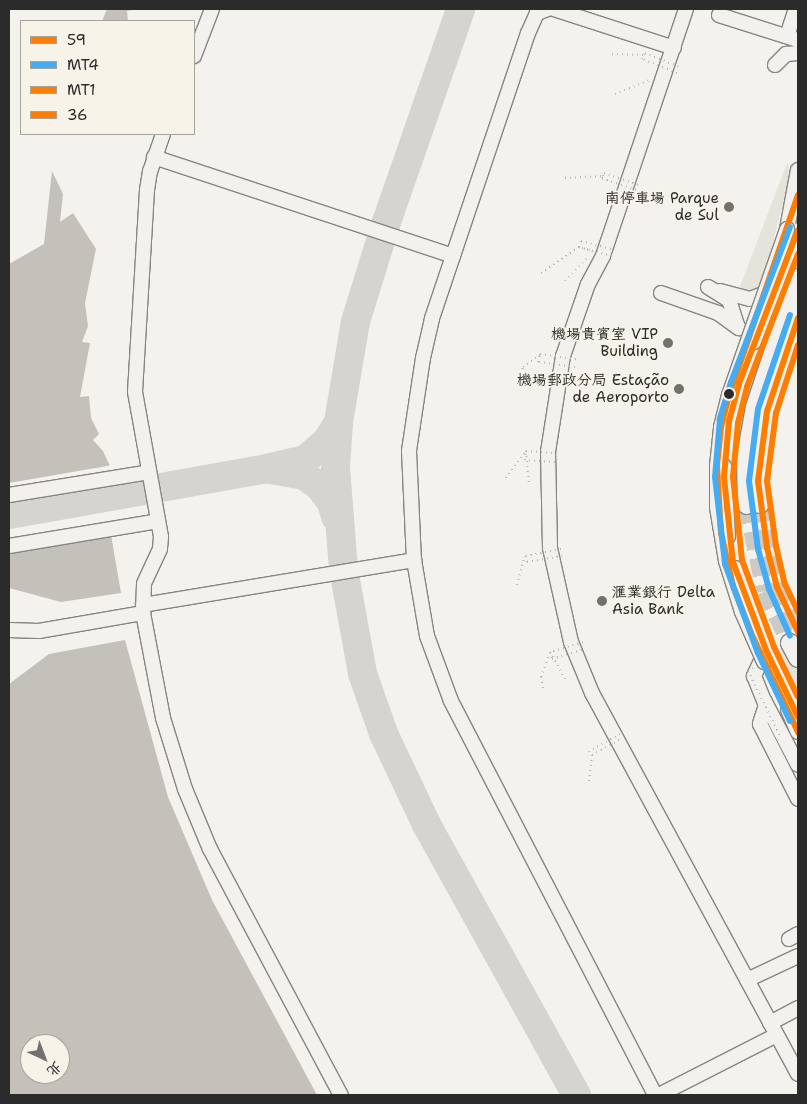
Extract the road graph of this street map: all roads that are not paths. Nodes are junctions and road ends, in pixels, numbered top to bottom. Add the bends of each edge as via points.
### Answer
1 (212, 9) edge
2 (548, 9) edge
3 (554, 9) edge
4 (686, 9) edge
5 (796, 9) edge
6 (719, 15) dead end
7 (793, 38) edge
8 (674, 48) junction
9 (195, 53) edge
10 (798, 53) edge
11 (775, 65) dead end
12 (163, 135) edge
13 (154, 157) junction
14 (798, 170) edge
15 (798, 195) edge
16 (793, 229) edge
17 (453, 256) junction
18 (798, 278) edge
19 (777, 286) junction
20 (661, 293) dead end
21 (756, 299) junction
22 (733, 309) junction
23 (718, 313) junction
24 (798, 318) edge
25 (739, 328) junction
26 (754, 343) junction
27 (149, 472) junction
28 (9, 495) edge
29 (158, 521) junction
30 (9, 546) edge
31 (414, 560) junction
32 (143, 609) junction
33 (9, 630) edge
34 (763, 643) junction
35 (764, 700) junction
36 (798, 717) edge
37 (798, 732) edge
38 (797, 758) edge
39 (783, 772) junction
40 (798, 799) edge
41 (798, 956) edge
42 (747, 980) junction
43 (798, 1008) edge
44 (774, 1029) junction
45 (798, 1074) edge
46 (341, 1095) edge
47 (655, 1095) edge
48 (659, 1095) edge

1 - 9 street
2 - 17 street via 538,13 532,21
3 - 8 street
4 - 8 street
5 - 7 street
6 - 7 street
8 - 42 street via 603,256 588,284 563,356 548,452 550,539 558,594 571,642 592,693
10 - 11 street via 786,54
12 - 13 street
13 - 17 street
13 - 27 street via 147,190 135,392
14 - 16 street
15 - 16 street
16 - 19 street
16 - 37 street, bridge via 724,412 717,466 718,507 726,561 742,612
17 - 31 street via 422,358 409,450
18 - 24 main road via 755,407 746,457 753,504 767,411
19 - 21 street
19 - 26 street
20 - 23 street
21 - 22 street
21 - 22 street via 713,290 727,297
22 - 23 street
22 - 25 street
23 - 25 street
25 - 26 street
26 - 34 street via 729,421 724,494 733,562
27 - 28 street
27 - 29 street
29 - 30 street
29 - 32 street via 160,550 144,584
31 - 32 street
31 - 47 street via 427,636 451,701
32 - 33 street via 39,631
32 - 46 street via 163,718 185,789 210,850
34 - 35 street via 755,673
34 - 36 street
35 - 38 street
35 - 39 street via 760,724
38 - 39 street
39 - 40 street
41 - 42 street
42 - 44 street
43 - 44 street
44 - 45 street
44 - 48 street

